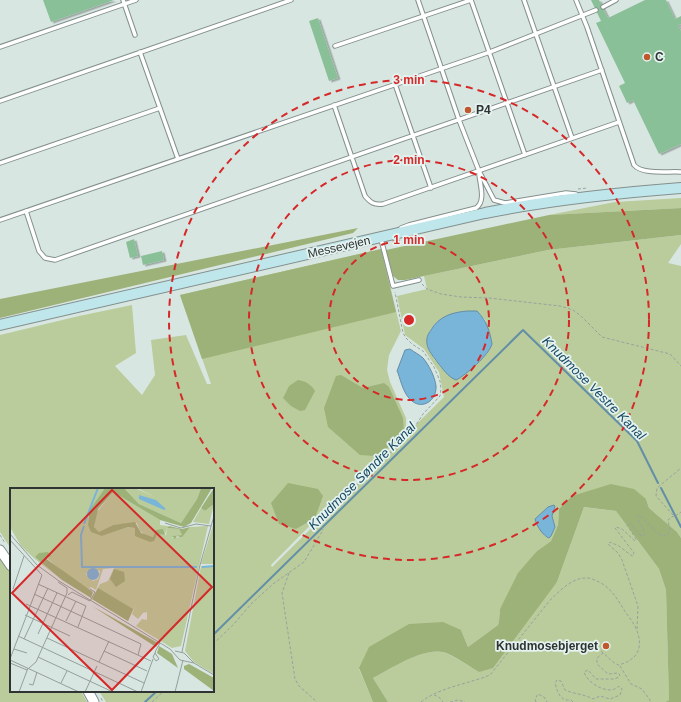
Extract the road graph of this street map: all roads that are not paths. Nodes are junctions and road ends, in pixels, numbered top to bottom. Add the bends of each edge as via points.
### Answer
1 (136, 0) edge
2 (291, 0) edge
3 (418, 0) edge
4 (471, 0) edge
5 (524, 0) edge
6 (576, 0) edge
7 (616, 0) edge
8 (124, 2) edge
9 (603, 7) dead end
10 (596, 10) dead end
11 (424, 16) junction
12 (582, 16) junction
13 (536, 34) junction
14 (135, 35) dead end
15 (335, 46) dead end
16 (0, 47) edge
17 (140, 52) junction
18 (490, 52) junction
19 (442, 68) junction
20 (602, 70) junction
21 (395, 84) junction
22 (554, 87) junction
23 (0, 101) edge
24 (507, 103) junction
25 (334, 105) junction
26 (160, 108) junction
27 (459, 120) junction
28 (619, 122) junction
29 (413, 136) junction
30 (572, 138) junction
31 (525, 155) junction
32 (352, 157) junction
33 (178, 159) junction
34 (0, 163) edge
35 (479, 171) junction
36 (681, 172) edge
37 (431, 188) junction
38 (681, 188) edge
39 (592, 196) junction
40 (26, 212) junction
41 (0, 220) edge
42 (381, 237) junction
43 (419, 280) road end
44 (0, 325) edge
45 (0, 550) edge
46 (10, 565) edge
47 (89, 692) edge
48 (94, 702) edge

1 - 8 lane
2 - 17 lane
3 - 11 lane
4 - 11 lane
4 - 18 lane
5 - 13 lane
6 - 12 lane
7 - 9 lane
8 - 14 lane
8 - 16 lane
10 - 12 lane
11 - 15 lane
11 - 19 lane
12 - 13 lane
12 - 20 lane
13 - 18 lane
13 - 22 lane
17 - 23 lane
17 - 26 lane
18 - 19 lane
18 - 24 lane
19 - 21 lane
19 - 27 lane
20 - 22 lane
20 - 28 lane
21 - 25 lane
21 - 29 lane
22 - 24 lane
22 - 30 lane
24 - 27 lane
24 - 31 lane
25 - 32 lane
25 - 33 lane
26 - 33 lane
26 - 34 lane
27 - 29 lane
27 - 35 lane
28 - 30 lane
28 - 36 lane via 632,161 637,168 644,171
29 - 32 lane
29 - 37 lane
30 - 31 lane
31 - 35 lane
32 - 37 lane via 365,196 373,204 383,204
32 - 40 lane via 54,260 46,258 39,251
33 - 40 lane
35 - 37 lane
35 - 39 lane via 494,200 498,202 566,193
35 - 42 lane via 482,200 479,206 409,224
38 - 39 main road, Messevejen
39 - 42 main road, Messevejen via 522,206
40 - 41 lane
42 - 43 lane via 393,286
42 - 44 main road, Messevejen
45 - 46 street
47 - 48 street

